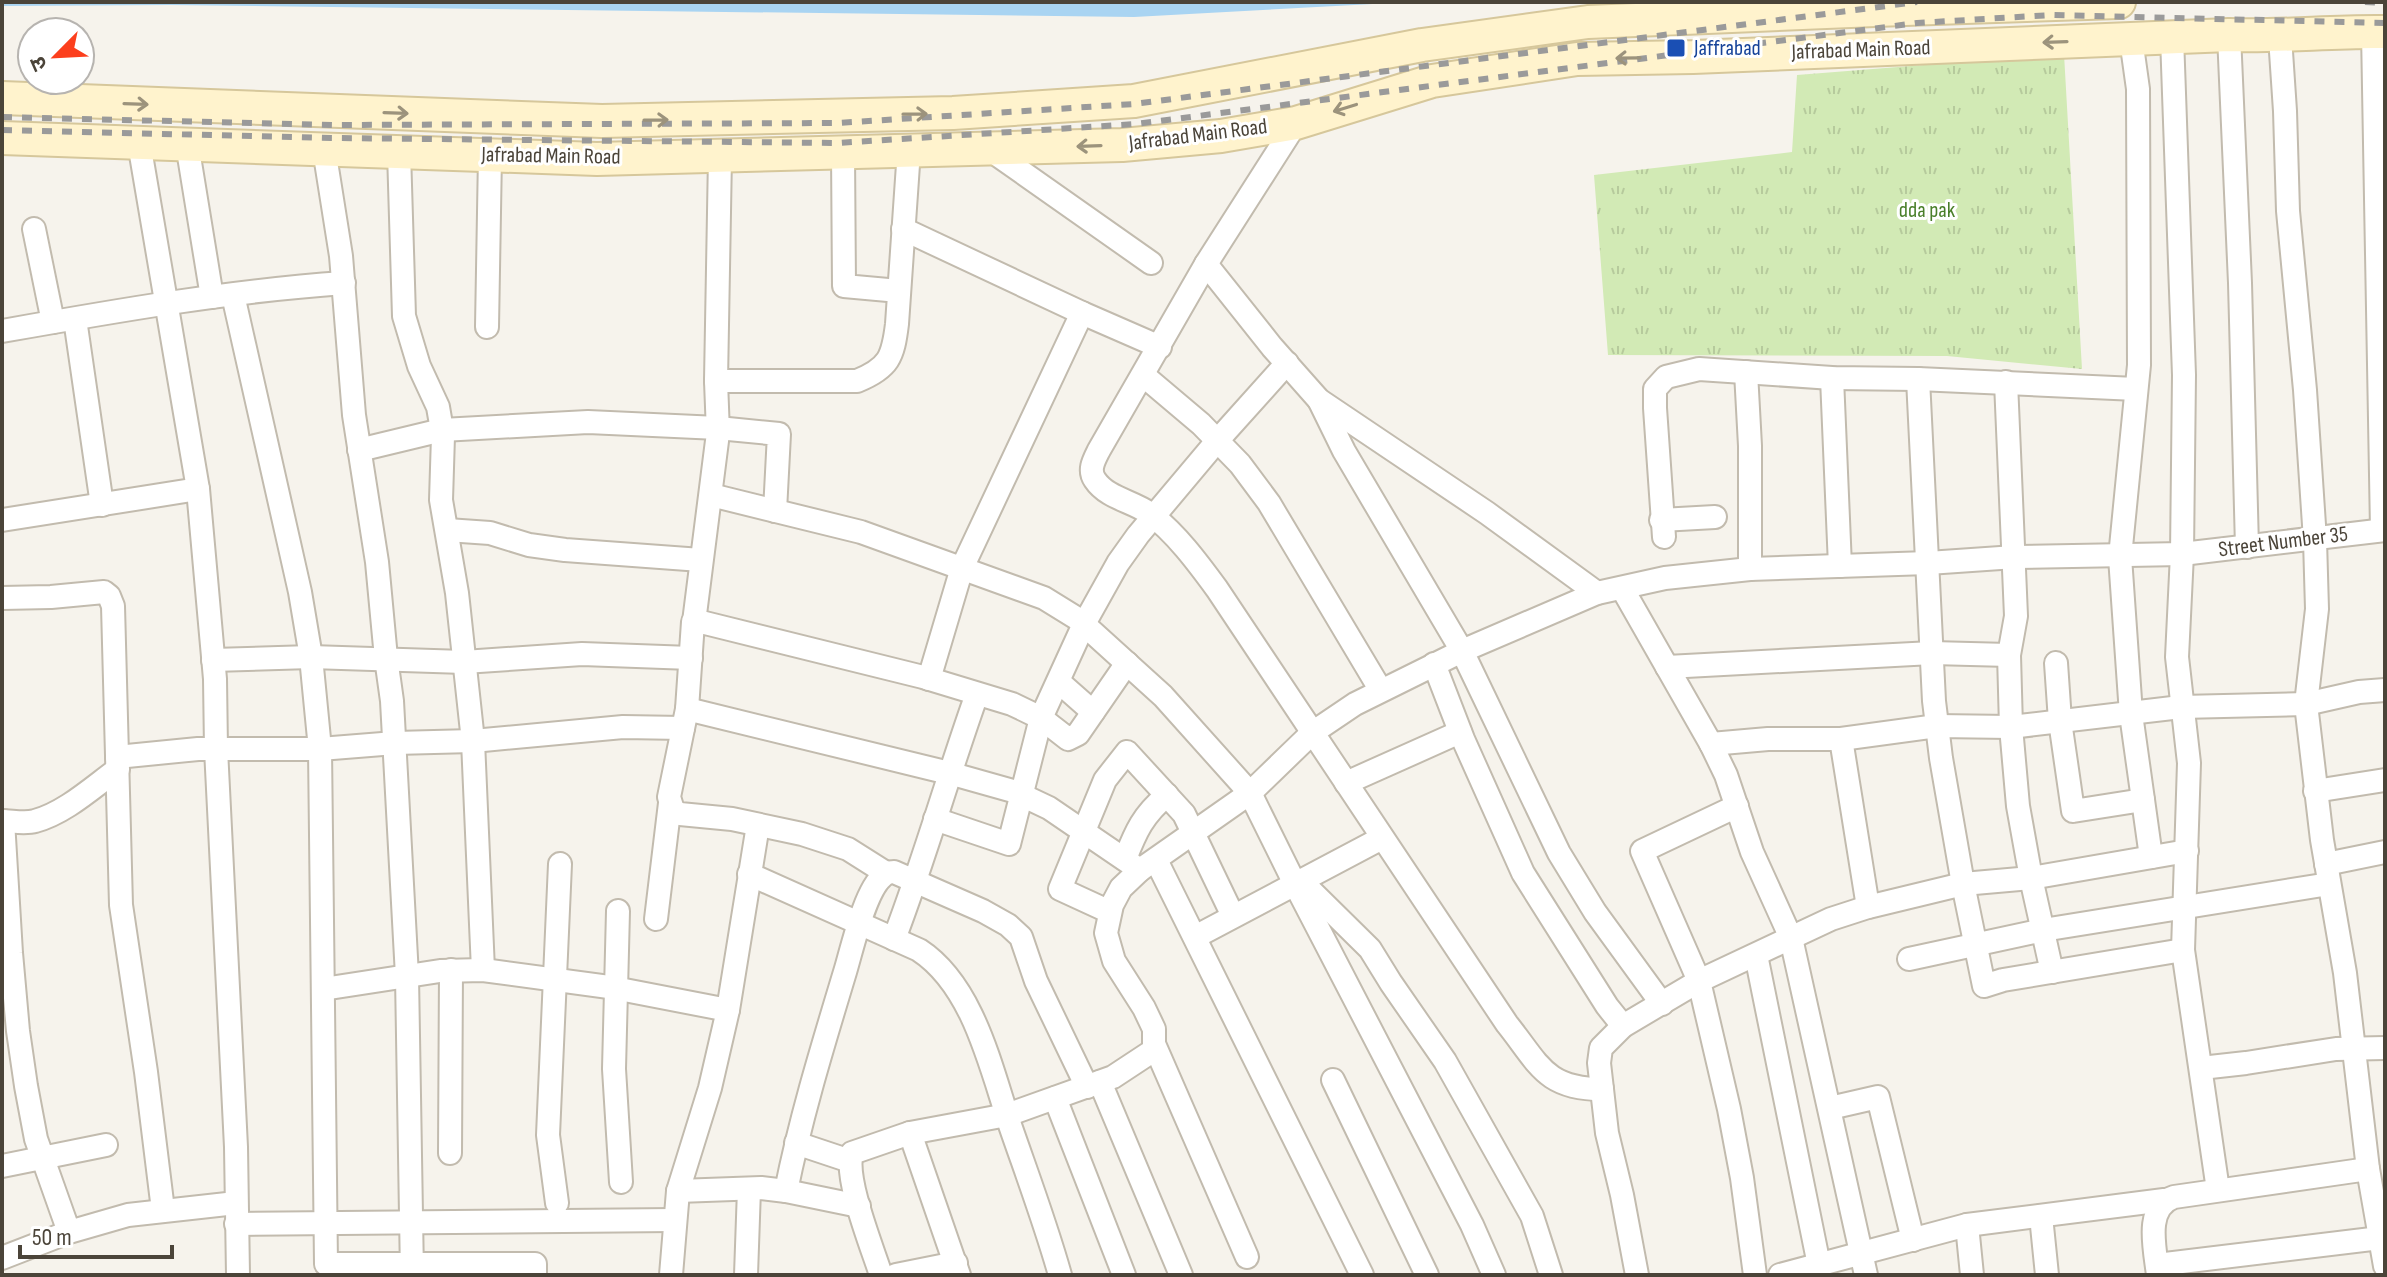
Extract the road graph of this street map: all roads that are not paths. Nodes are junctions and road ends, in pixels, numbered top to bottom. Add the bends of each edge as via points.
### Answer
1 (2119, 2) edge
2 (2093, 3) edge
3 (2379, 32) edge
4 (2229, 35) junction
5 (2172, 37) junction
6 (2280, 37) junction
7 (2131, 39) junction
8 (2092, 41) junction
9 (1390, 51) junction
10 (1400, 90) junction
11 (2, 98) edge
12 (1296, 123) junction
13 (2, 138) edge
14 (139, 143) junction
15 (187, 144) junction
16 (324, 149) junction
17 (989, 149) junction
18 (909, 150) junction
19 (399, 152) junction
20 (843, 152) junction
21 (490, 155) junction
22 (720, 156) junction
23 (34, 229) dead end
24 (903, 229) junction
25 (1151, 263) dead end
26 (1206, 264) junction
27 (344, 283) junction
28 (899, 291) junction
29 (223, 296) junction
30 (168, 303) junction
31 (1082, 313) junction
32 (64, 320) junction
33 (487, 327) dead end
34 (2, 331) edge
35 (1160, 347) junction
36 (1287, 363) junction
37 (1746, 372) junction
38 (1143, 375) junction
39 (1832, 378) junction
40 (1918, 379) junction
41 (716, 381) junction
42 (2006, 382) junction
43 (2136, 389) junction
44 (1319, 400) junction
45 (718, 428) junction
46 (442, 430) junction
47 (1217, 441) junction
48 (359, 450) junction
49 (198, 489) junction
50 (711, 495) junction
51 (102, 505) junction
52 (775, 511) junction
53 (1153, 517) junction
54 (1715, 517) dead end
55 (2, 520) edge
56 (447, 530) junction
57 (2384, 530) edge
58 (2315, 540) junction
59 (2247, 547) junction
60 (2182, 554) junction
61 (2015, 557) junction
62 (2120, 557) junction
63 (701, 560) junction
64 (1928, 563) junction
65 (1840, 566) junction
66 (962, 568) junction
67 (1750, 569) junction
68 (1622, 588) junction
69 (1597, 593) junction
70 (2, 598) edge
71 (694, 622) junction
72 (1084, 624) junction
73 (1462, 651) junction
74 (1932, 653) junction
75 (2009, 655) junction
76 (311, 657) junction
77 (386, 658) junction
78 (691, 658) junction
79 (213, 660) junction
80 (464, 662) junction
81 (1127, 663) junction
82 (2056, 663) dead end
83 (1434, 664) junction
84 (1667, 667) junction
85 (929, 679) junction
86 (1059, 682) junction
87 (1380, 689) junction
88 (2385, 690) edge
89 (977, 694) junction
90 (2306, 704) junction
91 (2181, 707) junction
92 (1093, 712) junction
93 (2131, 714) junction
94 (1041, 718) junction
95 (685, 719) junction
96 (2060, 721) junction
97 (1937, 726) junction
98 (2011, 727) junction
99 (1460, 732) junction
100 (1312, 733) junction
101 (1841, 739) junction
102 (473, 741) junction
103 (395, 743) junction
104 (1711, 744) junction
105 (216, 749) junction
106 (320, 749) junction
107 (117, 763) junction
108 (949, 773) junction
109 (2385, 780) edge
110 (1346, 783) junction
111 (2315, 791) junction
112 (1250, 793) junction
113 (1021, 794) junction
114 (1167, 795) junction
115 (2143, 800) junction
116 (670, 803) junction
117 (1737, 806) junction
118 (935, 819) junction
119 (2, 821) edge
120 (758, 825) junction
121 (1083, 829) junction
122 (1194, 832) junction
123 (1382, 838) junction
124 (2187, 851) junction
125 (2385, 852) edge
126 (2151, 857) junction
127 (1141, 863) junction
128 (560, 864) dead end
129 (886, 873) junction
130 (749, 874) junction
131 (2328, 874) junction
132 (2031, 878) junction
133 (917, 881) junction
134 (1298, 882) junction
135 (1963, 884) junction
136 (2184, 906) junction
137 (1868, 907) junction
138 (618, 911) dead end
139 (1110, 912) junction
140 (1233, 916) junction
141 (656, 919) dead end
142 (860, 923) junction
143 (2043, 930) junction
144 (1195, 937) junction
145 (1791, 938) junction
146 (894, 939) junction
147 (1975, 945) junction
148 (2183, 950) junction
149 (1756, 955) junction
150 (1909, 959) dead end
151 (451, 970) junction
152 (483, 970) junction
153 (2052, 972) junction
154 (407, 976) junction
155 (555, 979) junction
156 (1699, 981) junction
157 (615, 988) junction
158 (323, 989) junction
159 (1662, 1004) junction
160 (728, 1010) junction
161 (1623, 1026) junction
162 (1154, 1044) junction
163 (2385, 1048) edge
164 (2354, 1050) junction
165 (2201, 1068) junction
166 (1333, 1080) dead end
167 (1094, 1084) junction
168 (1602, 1089) junction
169 (1055, 1098) junction
170 (1830, 1108) junction
171 (1007, 1115) junction
172 (910, 1133) junction
173 (796, 1143) junction
174 (106, 1145) dead end
175 (450, 1153) dead end
176 (41, 1157) junction
177 (850, 1161) junction
178 (2, 1166) edge
179 (2368, 1169) junction
180 (621, 1182) dead end
181 (749, 1189) junction
182 (2218, 1190) junction
183 (678, 1191) junction
184 (786, 1191) junction
185 (2379, 1199) edge
186 (2164, 1200) junction
187 (557, 1203) dead end
188 (859, 1206) junction
189 (163, 1210) junction
190 (236, 1214) junction
191 (2041, 1216) junction
192 (675, 1220) junction
193 (411, 1221) junction
194 (326, 1223) junction
195 (1967, 1225) junction
196 (69, 1232) junction
197 (2380, 1238) junction
198 (1913, 1240) junction
199 (1247, 1257) dead end
200 (2, 1258) edge
201 (1864, 1264) edge
202 (1819, 1265) junction
203 (2385, 1266) edge
204 (412, 1269) edge
205 (958, 1269) edge
206 (2157, 1270) edge
207 (238, 1275) edge
208 (535, 1275) edge
209 (671, 1275) edge
210 (746, 1275) edge
211 (881, 1275) edge
212 (896, 1275) edge
213 (1060, 1275) edge
214 (1124, 1275) edge
215 (1181, 1275) edge
216 (1362, 1275) edge
217 (1427, 1275) edge
218 (1494, 1275) edge
219 (1551, 1275) edge
220 (1637, 1275) edge
221 (1755, 1275) edge
222 (1780, 1275) edge
223 (1972, 1275) edge
224 (2047, 1275) edge

1 - 2 main road, Jafrabad Main Road
2 - 8 main road
2 - 9 main road, Jafrabad Main Road via 1588,22
3 - 6 main road, Jafrabad Main Road
3 - 57 street
4 - 5 main road, Jafrabad Main Road
4 - 6 main road, Jafrabad Main Road
4 - 59 street
5 - 7 main road, Jafrabad Main Road
5 - 60 street via 2184,375
6 - 58 street via 2288,211
7 - 8 main road, Jafrabad Main Road
7 - 43 street via 2138,89
8 -> 10 main road, Jafrabad Main Road via 1577,59
9 - 10 main road
11 -> 9 main road, Jafrabad Main Road via 602,121 953,113 1134,101
10 -> 12 main road, Jafrabad Main Road
12 -> 17 main road, Jafrabad Main Road via 1136,144
12 - 26 street
13 - 14 main road, Jafrabad Main Road
14 - 15 main road, Jafrabad Main Road
14 - 30 street
15 - 16 main road, Jafrabad Main Road
15 - 29 street
16 - 19 main road, Jafrabad Main Road
16 - 27 street
17 - 18 main road, Jafrabad Main Road
17 - 25 street
18 - 20 main road, Jafrabad Main Road
18 - 24 street
19 - 21 main road, Jafrabad Main Road
19 - 46 street via 404,316
20 - 22 main road, Jafrabad Main Road
20 - 28 street via 844,286
21 - 22 main road, Jafrabad Main Road
21 - 33 street
22 - 41 street
23 - 32 street
24 - 28 street
24 - 31 street
26 - 35 street
26 - 36 street
27 - 29 street
27 - 48 street
28 - 41 street via 894,347 873,374 857,381
29 - 30 street
29 - 76 street via 300,592
30 - 32 street
30 - 49 street
31 - 35 street
31 - 66 street
32 - 34 street
32 - 51 street
35 - 38 street
36 - 44 street
36 - 47 street
37 - 39 street
37 - 54 street via 1699,369 1666,377 1655,389 1663,528
37 - 67 street
38 - 47 street
38 - 53 street via 1099,450 1092,472 1103,489
39 - 40 street
39 - 65 street
40 - 42 street
40 - 64 street
41 - 45 street
42 - 43 street
42 - 61 street
43 - 62 street
44 - 69 street
44 - 73 street
45 - 46 street via 588,422
45 - 50 street
45 - 52 street via 779,434
46 - 48 street
46 - 56 street via 441,500
47 - 53 street
47 - 87 street via 1269,503
48 - 77 street
49 - 51 street
49 - 79 street
50 - 52 street
50 - 63 street
51 - 55 street
52 - 66 street via 861,532
53 - 72 street via 1118,563
53 - 100 street via 1217,589
56 - 63 street via 490,533 565,550
56 - 80 street
57 - 58 street, Street Number 35
58 - 59 street, Street Number 35
58 - 90 street via 2317,609
59 - 60 street, Street Number 35
60 - 62 street, Street Number 35
60 - 91 street via 2177,657
61 - 62 street, Street Number 35
61 - 64 street, Street Number 35
61 - 75 street via 2016,616
62 - 93 street
63 - 71 street
64 - 65 street, Street Number 35
64 - 74 street
65 - 67 street, Street Number 35
66 - 72 street via 1044,598
66 - 85 street
67 - 68 street, Street Number 35
68 - 69 street, Street Number 35
68 - 84 street
69 - 73 street, Street Number 35
70 - 107 street via 104,592 109,596
71 - 78 street
71 - 85 street
72 - 81 street
72 - 86 street
73 - 83 street, Street Number 35
73 - 159 street via 1559,853
74 - 75 street
74 - 84 street
74 - 97 street
75 - 98 street
76 - 77 street
76 - 79 street
76 - 106 street
77 - 80 street
77 - 103 street
78 - 80 street via 582,654
78 - 95 street
79 - 105 street
80 - 102 street
81 - 92 street
81 - 112 street
82 - 96 street
83 - 87 street, Street Number 35
83 - 99 street
84 - 104 street
85 - 89 street
86 - 92 street
86 - 94 street
87 - 100 street, Street Number 35
88 - 90 street
89 - 94 street
89 - 108 street
90 - 91 street
90 - 111 street
91 - 93 street
91 - 124 street via 2189,763
92 - 94 street via 1068,739
93 - 96 street
93 - 115 street
94 - 113 street
95 - 102 street
95 - 108 street
95 - 116 street
96 - 98 street
96 - 115 street via 2073,811
97 - 98 street
97 - 101 street
97 - 135 street
98 - 132 street
99 - 110 street
99 - 161 street via 1523,873
100 - 110 street
100 - 112 street, Street Number 35
101 - 104 street
101 - 137 street
102 - 103 street
102 - 152 street
103 - 106 street
103 - 154 street
104 - 117 street
105 - 106 street
105 - 107 street
105 - 190 street
106 - 158 street
107 - 119 street via 47,816 33,822
107 - 189 street via 121,905
108 - 113 street
108 - 118 street
109 - 111 street
110 - 123 street
111 - 131 street
112 - 122 street, Street Number 35
112 - 134 street
113 - 118 street via 1009,844
113 - 121 street
114 - 121 street via 1127,752 1105,780
114 - 122 street
114 - 127 street via 1137,829
115 - 126 street
116 - 120 street via 680,814
116 - 141 street
117 - 145 street
117 - 156 street via 1642,851
118 - 133 street
119 - 176 street via 18,1031
120 - 129 street via 848,849
120 - 130 street
121 - 127 street
121 - 139 street via 1060,889
122 - 127 street, Street Number 35
122 - 140 street
123 - 134 street
123 - 168 street via 1546,1074 1579,1089
124 - 126 street
124 - 136 street
125 - 131 street
126 - 132 street
127 - 139 street
127 - 144 street
128 - 155 street
129 - 133 street
129 - 142 street
130 - 142 street
130 - 160 street
131 - 136 street
131 - 164 street
132 - 135 street
132 - 143 street
133 - 146 street
133 - 167 street via 983,911 1021,937 1036,981
134 - 140 street
134 - 218 street
134 - 219 street via 1370,949 1445,1061 1532,1216
135 - 137 street
135 - 147 street
136 - 143 street
136 - 148 street
137 - 145 street
138 - 157 street
139 - 162 street via 1106,933 1114,961 1144,1008 1154,1029
140 - 144 street
142 - 146 street
142 - 173 street
143 - 147 street
143 - 153 street
144 - 216 street
145 - 149 street
145 - 170 street
146 - 171 street via 932,958 952,985 974,1021
147 - 150 street
147 - 153 street via 1984,986
148 - 153 street
148 - 165 street
149 - 156 street
149 - 202 street
151 - 152 street
151 - 154 street
151 - 175 street
152 - 155 street
154 - 158 street
154 - 193 street
155 - 157 street
155 - 187 street via 548,1135
156 - 159 street
156 - 221 street via 1734,1136
157 - 160 street
157 - 180 street
158 - 194 street
159 - 161 street
160 - 183 street
161 - 168 street via 1601,1048
162 - 167 street via 1143,1058
162 - 199 street
163 - 164 street
164 - 165 street
164 - 179 street
165 - 182 street
166 - 217 street
167 - 169 street
167 - 215 street
168 - 220 street
169 - 171 street
169 - 214 street
170 - 198 street via 1878,1097
170 - 201 street
171 - 172 street
171 - 213 street
172 - 177 street via 858,1150
172 - 205 street
173 - 177 street
173 - 184 street
174 - 176 street
176 - 178 street
176 - 196 street
177 - 188 street
179 - 182 street
179 - 185 street
181 - 183 street
181 - 184 street
181 - 210 street
182 - 186 street
183 - 192 street
184 - 188 street
185 - 197 street
186 - 191 street
186 - 206 street via 2155,1212
188 - 211 street
189 - 190 street
189 - 196 street
190 - 194 street
190 - 207 street
191 - 195 street
191 - 224 street
192 - 193 street
192 - 209 street
193 - 194 street
193 - 204 street
194 - 204 street via 326,1264
195 - 198 street
195 - 223 street
196 - 200 street
197 - 203 street
197 - 206 street
198 - 201 street
201 - 202 street
202 - 222 street
204 - 208 street via 535,1264
205 - 212 street

